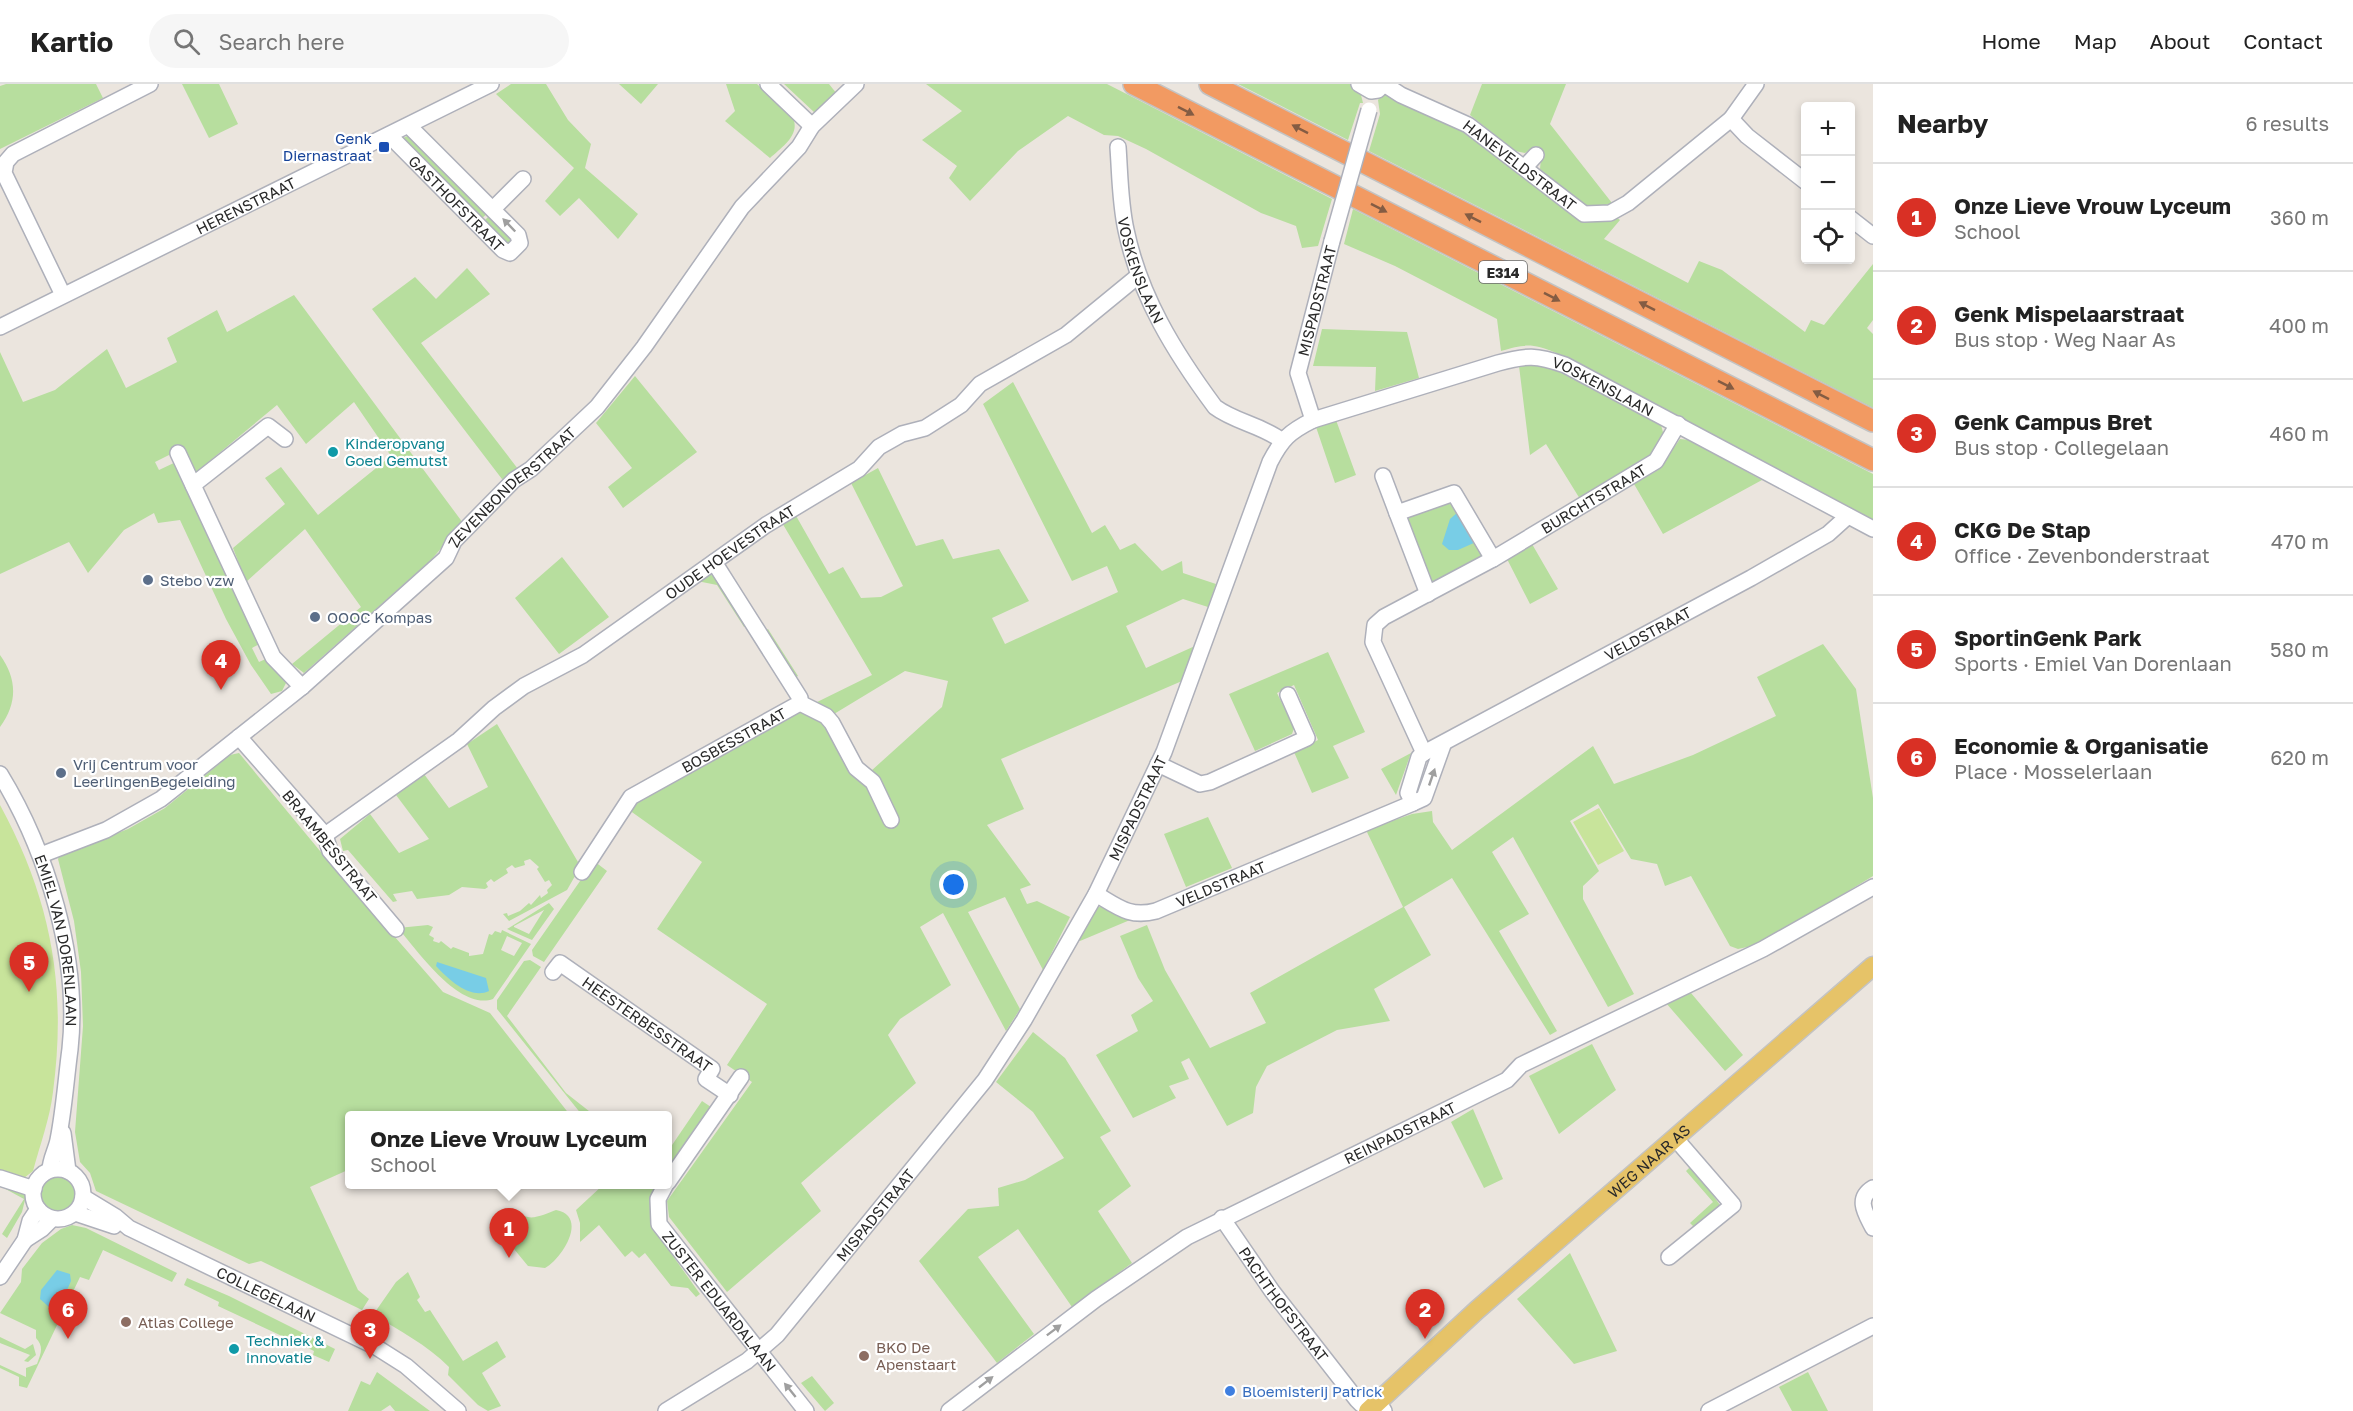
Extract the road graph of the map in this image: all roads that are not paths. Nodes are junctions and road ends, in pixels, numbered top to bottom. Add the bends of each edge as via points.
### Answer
1 (150, 84) edge
2 (491, 84) edge
3 (768, 84) edge
4 (856, 84) edge
5 (1134, 84) edge
6 (1210, 84) edge
7 (1756, 84) edge
8 (1375, 86) edge
9 (1731, 119) junction
10 (409, 126) junction
11 (812, 126) junction
12 (389, 135) junction
13 (1118, 147) dead end
14 (1536, 154) dead end
15 (1525, 167) junction
16 (1801, 178) edge
17 (523, 179) dead end
18 (493, 209) junction
19 (1855, 221) edge
20 (1873, 236) edge
21 (1138, 276) junction
22 (63, 295) junction
23 (0, 327) edge
24 (1313, 420) junction
25 (1873, 421) edge
26 (1678, 424) junction
27 (285, 439) dead end
28 (1281, 440) junction
29 (178, 453) dead end
30 (1873, 460) edge
31 (1383, 476) dead end
32 (193, 484) junction
33 (1397, 513) junction
34 (1848, 516) junction
35 (1873, 529) edge
36 (1492, 559) junction
37 (714, 562) junction
38 (1428, 594) junction
39 (302, 687) junction
40 (1288, 695) dead end
41 (800, 703) junction
42 (239, 737) junction
43 (1443, 745) junction
44 (1424, 753) junction
45 (1158, 764) junction
46 (0, 774) edge
47 (1413, 803) junction
48 (891, 820) dead end
49 (324, 835) junction
50 (40, 855) junction
51 (582, 872) dead end
52 (1873, 887) edge
53 (1096, 894) junction
54 (396, 929) dead end
55 (553, 972) dead end
56 (1870, 974) edge
57 (741, 1077) dead end
58 (730, 1095) junction
59 (62, 1118) junction
60 (1675, 1138) junction
61 (50, 1170) junction
62 (68, 1171) junction
63 (672, 1176) edge
64 (0, 1178) edge
65 (1873, 1188) edge
66 (34, 1189) junction
67 (664, 1189) edge
68 (83, 1197) junction
69 (38, 1209) junction
70 (75, 1213) junction
71 (1222, 1218) junction
72 (51, 1219) junction
73 (129, 1228) junction
74 (1873, 1228) edge
75 (25, 1240) junction
76 (1669, 1257) dead end
77 (0, 1277) edge
78 (1873, 1326) edge
79 (759, 1352) junction
80 (1369, 1408) edge
81 (458, 1411) edge
82 (666, 1411) edge
83 (806, 1411) edge
84 (949, 1411) edge
85 (1709, 1411) edge

1 - 22 street via 14,154 6,162 4,173
2 - 10 street, HERENSTRAAT
3 - 11 street
4 - 11 street, ZEVENBONDERSTRAAT
5 -> 30 highway, E314
25 -> 6 highway, E314
7 - 9 street, HANEVELDSTRAAT
8 - 15 street, HANEVELDSTRAAT via 1468,125
8 - 24 street, MISPADSTRAAT, bridge via 1298,373
9 - 15 street, HANEVELDSTRAAT via 1628,203 1610,213 1584,214
9 - 16 street
10 - 12 street, HERENSTRAAT
10 - 18 street, GASTHOFSTRAAT
11 - 39 street, ZEVENBONDERSTRAAT via 799,147 742,207 597,407 514,480 454,541 446,558
12 -> 18 street, GASTHOFSTRAAT via 510,253 520,243 518,235
12 - 22 street, HERENSTRAAT
13 - 21 street, VOSKENSLAAN via 1126,229
14 - 15 street
17 - 18 street, GASTHOFSTRAAT
19 - 20 street
21 - 28 street, VOSKENSLAAN via 1167,339 1215,407
21 - 37 street, OUDE HOEVESTRAAT via 1066,335 980,384 961,405 926,428 902,434 879,447 859,470 766,525
22 - 23 street, HERENSTRAAT
24 - 26 street, VOSKENSLAAN via 1526,356 1565,365
24 - 28 street
26 - 34 street, VOSKENSLAAN
26 - 36 street, BURCHTSTRAAT via 1656,461
27 - 32 street via 268,426
28 - 45 street, MISPADSTRAAT
29 - 32 street
31 - 33 street
32 - 39 street via 273,657
33 - 36 street via 1454,493
33 - 38 street
34 - 35 street, VOSKENSLAAN
34 - 43 street, VELDSTRAAT via 1828,534 1751,578
36 - 38 street, BURCHTSTRAAT
37 - 41 street, BOSBESSTRAAT
37 - 49 street, OUDE HOEVESTRAAT via 583,655 524,686 459,740
38 - 44 street, BURCHTSTRAAT via 1384,617 1375,625 1373,634 1373,642
39 - 42 street, ZEVENBONDERSTRAAT
40 - 45 street via 1307,738 1200,784
41 - 48 street via 826,716 856,768 873,782
41 - 51 street, BOSBESSTRAAT via 631,797
42 - 49 street, BRAAMBESSTRAAT
42 - 50 street, ZEVENBONDERSTRAAT via 133,818
43 - 44 street, VELDSTRAAT
47 -> 43 street, VELDSTRAAT via 1424,798
44 - 47 street via 1419,757 1408,793
45 - 53 street, MISPADSTRAAT
46 - 50 street, EMIEL VAN DORENLAAN
47 - 53 street, VELDSTRAAT via 1156,911 1142,915 1126,912
49 - 54 street, BRAAMBESSTRAAT via 330,851
50 - 59 street, EMIEL VAN DORENLAAN via 57,912 70,994 71,1041
52 - 71 street, REINPADSTRAAT via 1763,949 1521,1065 1507,1080
53 - 79 street, MISPADSTRAAT via 985,1080
55 - 58 street, HEESTERBESSTRAAT via 560,963 712,1069 706,1079
56 - 60 main road, WEG NAAR AS
57 - 58 street, ZUSTER EDUARDALAAN
58 - 63 street, ZUSTER EDUARDALAAN
59 - 61 street, EMIEL VAN DORENLAAN
59 - 62 street, EMIEL VAN DORENLAAN
60 - 76 street via 1733,1205
60 - 80 main road, WEG NAAR AS via 1434,1349 1395,1375
61 - 62 street
61 - 66 street
62 - 68 street via 80,1182
64 - 66 street
65 - 74 street via 1862,1201
66 - 69 street
67 - 79 street, ZUSTER EDUARDALAAN via 658,1199 659,1224
68 - 70 street
68 - 73 street, COLLEGELAAN
69 - 72 street
69 - 75 street
70 - 72 street
70 - 73 street, COLLEGELAAN
71 - 80 street, PACHTHOFSTRAAT via 1272,1291
84 -> 71 street, REINPADSTRAAT via 1095,1299
72 - 75 street
73 - 81 street, COLLEGELAAN via 376,1347 406,1366
75 - 77 street
78 - 85 street
79 - 82 street, MISPADSTRAAT
83 -> 79 street, ZUSTER EDUARDALAAN

